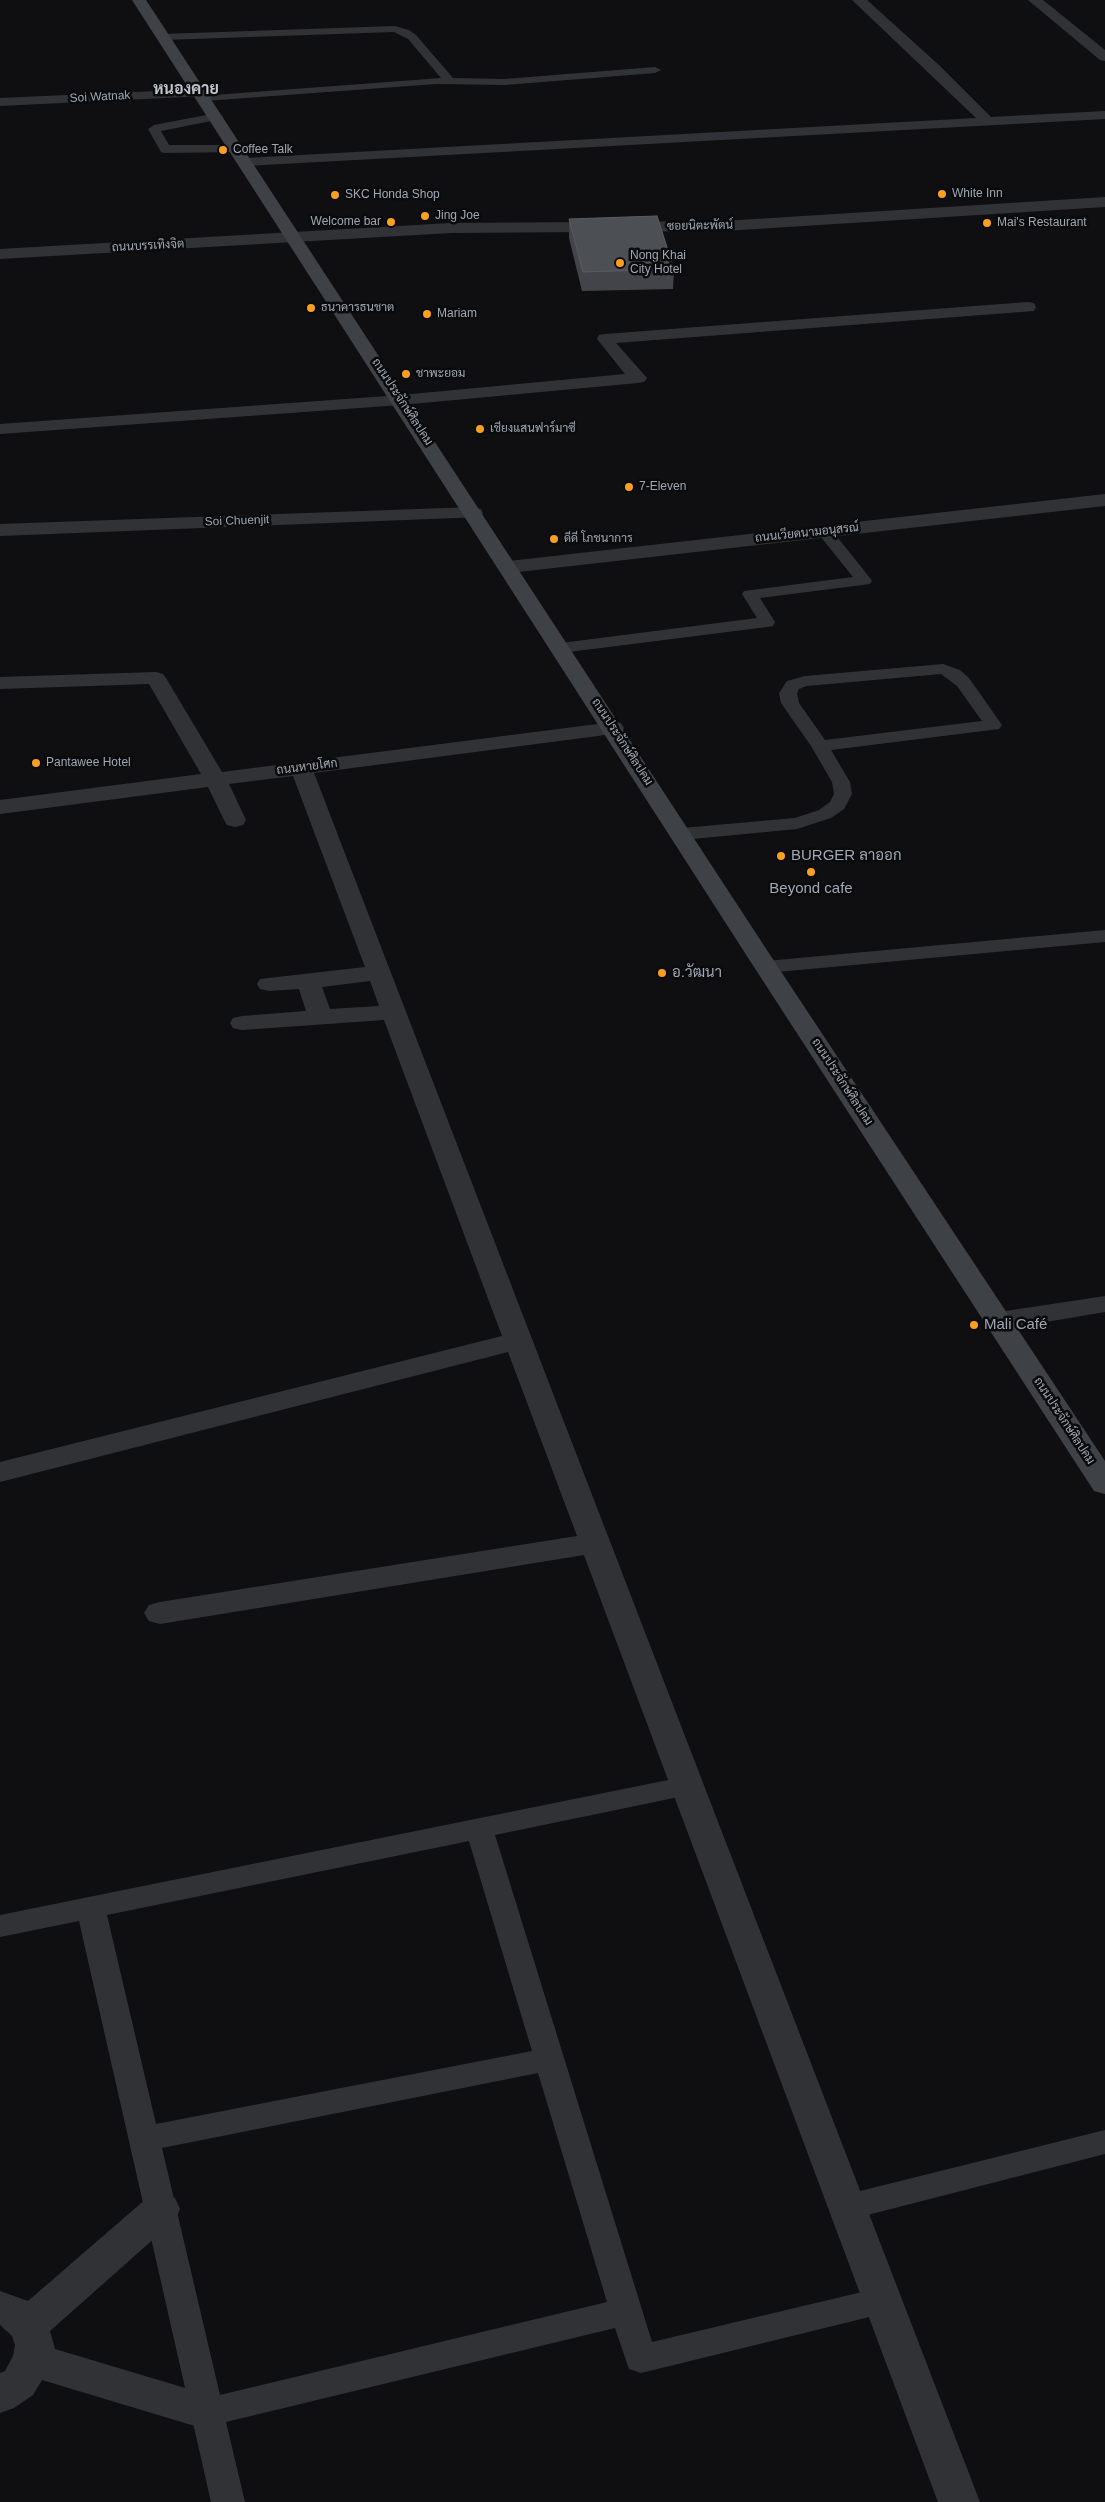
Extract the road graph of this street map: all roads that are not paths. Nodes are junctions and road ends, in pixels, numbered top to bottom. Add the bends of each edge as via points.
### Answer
1 (139, 0) edge
2 (859, 0) edge
3 (1035, 0) edge
4 (163, 36) junction
5 (1105, 57) edge
6 (655, 70) dead end
7 (449, 80) junction
8 (203, 95) junction
9 (0, 102) edge
10 (1105, 115) edge
11 (217, 117) junction
12 (987, 121) junction
13 (242, 155) junction
14 (1105, 202) edge
15 (295, 238) junction
16 (0, 254) edge
17 (1028, 308) dead end
18 (401, 400) junction
19 (0, 429) edge
20 (1105, 500) edge
21 (474, 513) junction
22 (0, 530) edge
23 (824, 532) junction
24 (509, 567) junction
25 (561, 648) junction
26 (0, 683) edge
27 (613, 728) junction
28 (820, 746) junction
29 (301, 768) junction
30 (215, 779) junction
31 (0, 807) edge
32 (235, 820) dead end
33 (682, 834) junction
34 (1105, 936) edge
35 (766, 967) junction
36 (379, 973) junction
37 (308, 981) junction
38 (269, 984) dead end
39 (394, 1012) junction
40 (320, 1016) junction
41 (242, 1023) dead end
42 (1105, 1304) edge
43 (999, 1321) junction
44 (519, 1341) junction
45 (0, 1472) edge
46 (1101, 1473) edge
47 (596, 1543) junction
48 (160, 1613) dead end
49 (688, 1786) junction
50 (479, 1829) junction
51 (91, 1908) junction
52 (0, 1926) edge
53 (550, 2059) junction
54 (144, 2139) junction
55 (1105, 2142) edge
56 (848, 2207) junction
57 (161, 2210) junction
58 (883, 2300) junction
59 (627, 2311) junction
60 (20, 2331) edge
61 (0, 2395) edge
62 (208, 2412) junction
63 (228, 2502) edge
64 (960, 2502) edge

1 - 4 street, ถนนประจักษ์ศิลปคม
2 - 12 street
3 - 5 street
4 - 7 lane via 395,29 412,37
4 - 8 street, ถนนประจักษ์ศิลปคม
6 - 7 lane via 505,82
7 - 8 lane
8 - 9 street, Soi Watnak
8 - 11 street, ถนนประจักษ์ศิลปคม
10 - 12 street
11 - 13 street, ถนนประจักษ์ศิลปคม
11 - 13 lane via 154,129 164,149
12 - 13 street
13 - 15 street, ถนนประจักษ์ศิลปคม
14 - 15 street, ซอยนิตะพัตน์ via 724,226 451,228
15 - 16 street, ถนนบรรเทิงจิต
15 - 18 street, ถนนประจักษ์ศิลปคม
17 - 18 street via 605,339 638,378
18 - 19 street
18 - 21 street, ถนนประจักษ์ศิลปคม
20 - 23 street, ถนนเวียดนามอนุสรณ์
21 - 22 street, Soi Chuenjit
21 - 24 street, ถนนประจักษ์ศิลปคม
23 - 24 street, ถนนเวียดนามอนุสรณ์
23 - 25 lane via 864,580 750,594 768,622
24 - 25 street, ถนนประจักษ์ศิลปคม
25 - 27 street, ถนนประจักษ์ศิลปคม
26 - 30 street via 156,678
27 - 29 street, ถนนหายโศก
27 - 33 street, ถนนประจักษ์ศิลปคม
28 - 28 lane via 790,704 788,692 793,685 805,681 943,669 963,682 993,725
28 - 33 lane via 841,782 843,794 838,805 825,814 797,823
29 - 30 street, ถนนหายโศก
29 - 36 street
30 - 31 street, ถนนหายโศก
30 - 32 street
33 - 35 street, ถนนประจักษ์ศิลปคม
34 - 35 lane
35 - 43 street, ถนนประจักษ์ศิลปคม
36 - 37 street
36 - 39 street
37 - 38 street
37 - 40 street
39 - 40 street
39 - 44 street
40 - 41 street
42 - 43 street
43 - 46 street, ถนนประจักษ์ศิลปคม
44 - 45 street
44 - 47 street
47 - 48 street
47 - 49 street
49 - 50 lane
49 - 56 street
50 - 51 lane
50 - 53 lane
51 - 52 lane
51 - 54 lane
53 - 54 lane
53 - 59 lane
54 - 57 lane
55 - 56 lane
56 - 58 street
57 - 60 street
57 - 62 lane
58 - 59 lane via 641,2359
58 - 64 street
59 - 62 lane
60 - 61 street via 20,2383
60 - 62 street
62 - 63 lane

